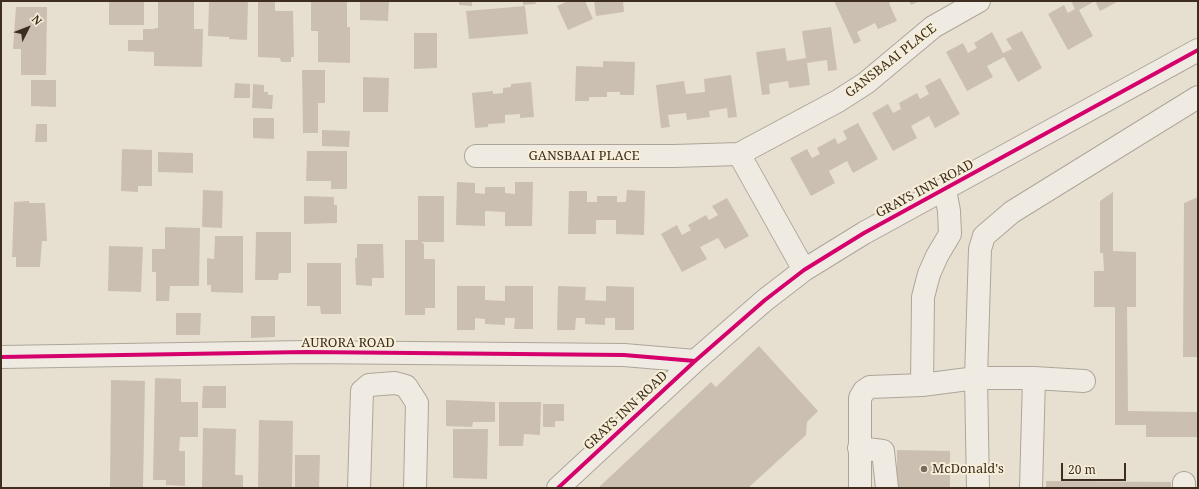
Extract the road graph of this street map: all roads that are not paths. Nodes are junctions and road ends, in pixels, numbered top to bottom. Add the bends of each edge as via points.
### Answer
1 (979, 1) edge
2 (1198, 50) edge
3 (1198, 97) edge
4 (739, 154) junction
5 (476, 156) dead end
6 (945, 190) junction
7 (804, 270) junction
8 (1, 357) edge
9 (695, 361) junction
10 (976, 378) junction
11 (1034, 378) junction
12 (1084, 381) dead end
13 (922, 385) junction
14 (977, 415) junction
15 (859, 448) junction
16 (359, 488) edge
17 (415, 488) edge
18 (558, 488) edge
19 (860, 488) edge
20 (887, 488) edge
21 (963, 488) edge
22 (978, 488) edge
23 (1030, 488) edge

1 - 4 street, GANSBAAI PLACE via 932,27 866,82 838,101
2 - 6 street, GRAYS INN ROAD
3 - 10 street via 1012,212 984,236 980,248
4 - 5 street, GANSBAAI PLACE
4 - 7 street
6 - 7 street, GRAYS INN ROAD via 864,233
6 - 13 street via 950,234 928,274 923,297
7 - 9 street, GRAYS INN ROAD
8 - 9 street, AURORA ROAD via 306,352 624,355
9 - 18 street, GRAYS INN ROAD
10 - 11 street
10 - 13 street
10 - 14 street
11 - 12 street
11 - 23 street
13 - 15 street via 870,387 864,391 860,398
14 - 21 street via 965,449
14 - 22 street
15 - 19 street
15 - 20 street via 883,451
16 - 17 street via 362,391 369,385 381,382 396,382 406,386 417,403

